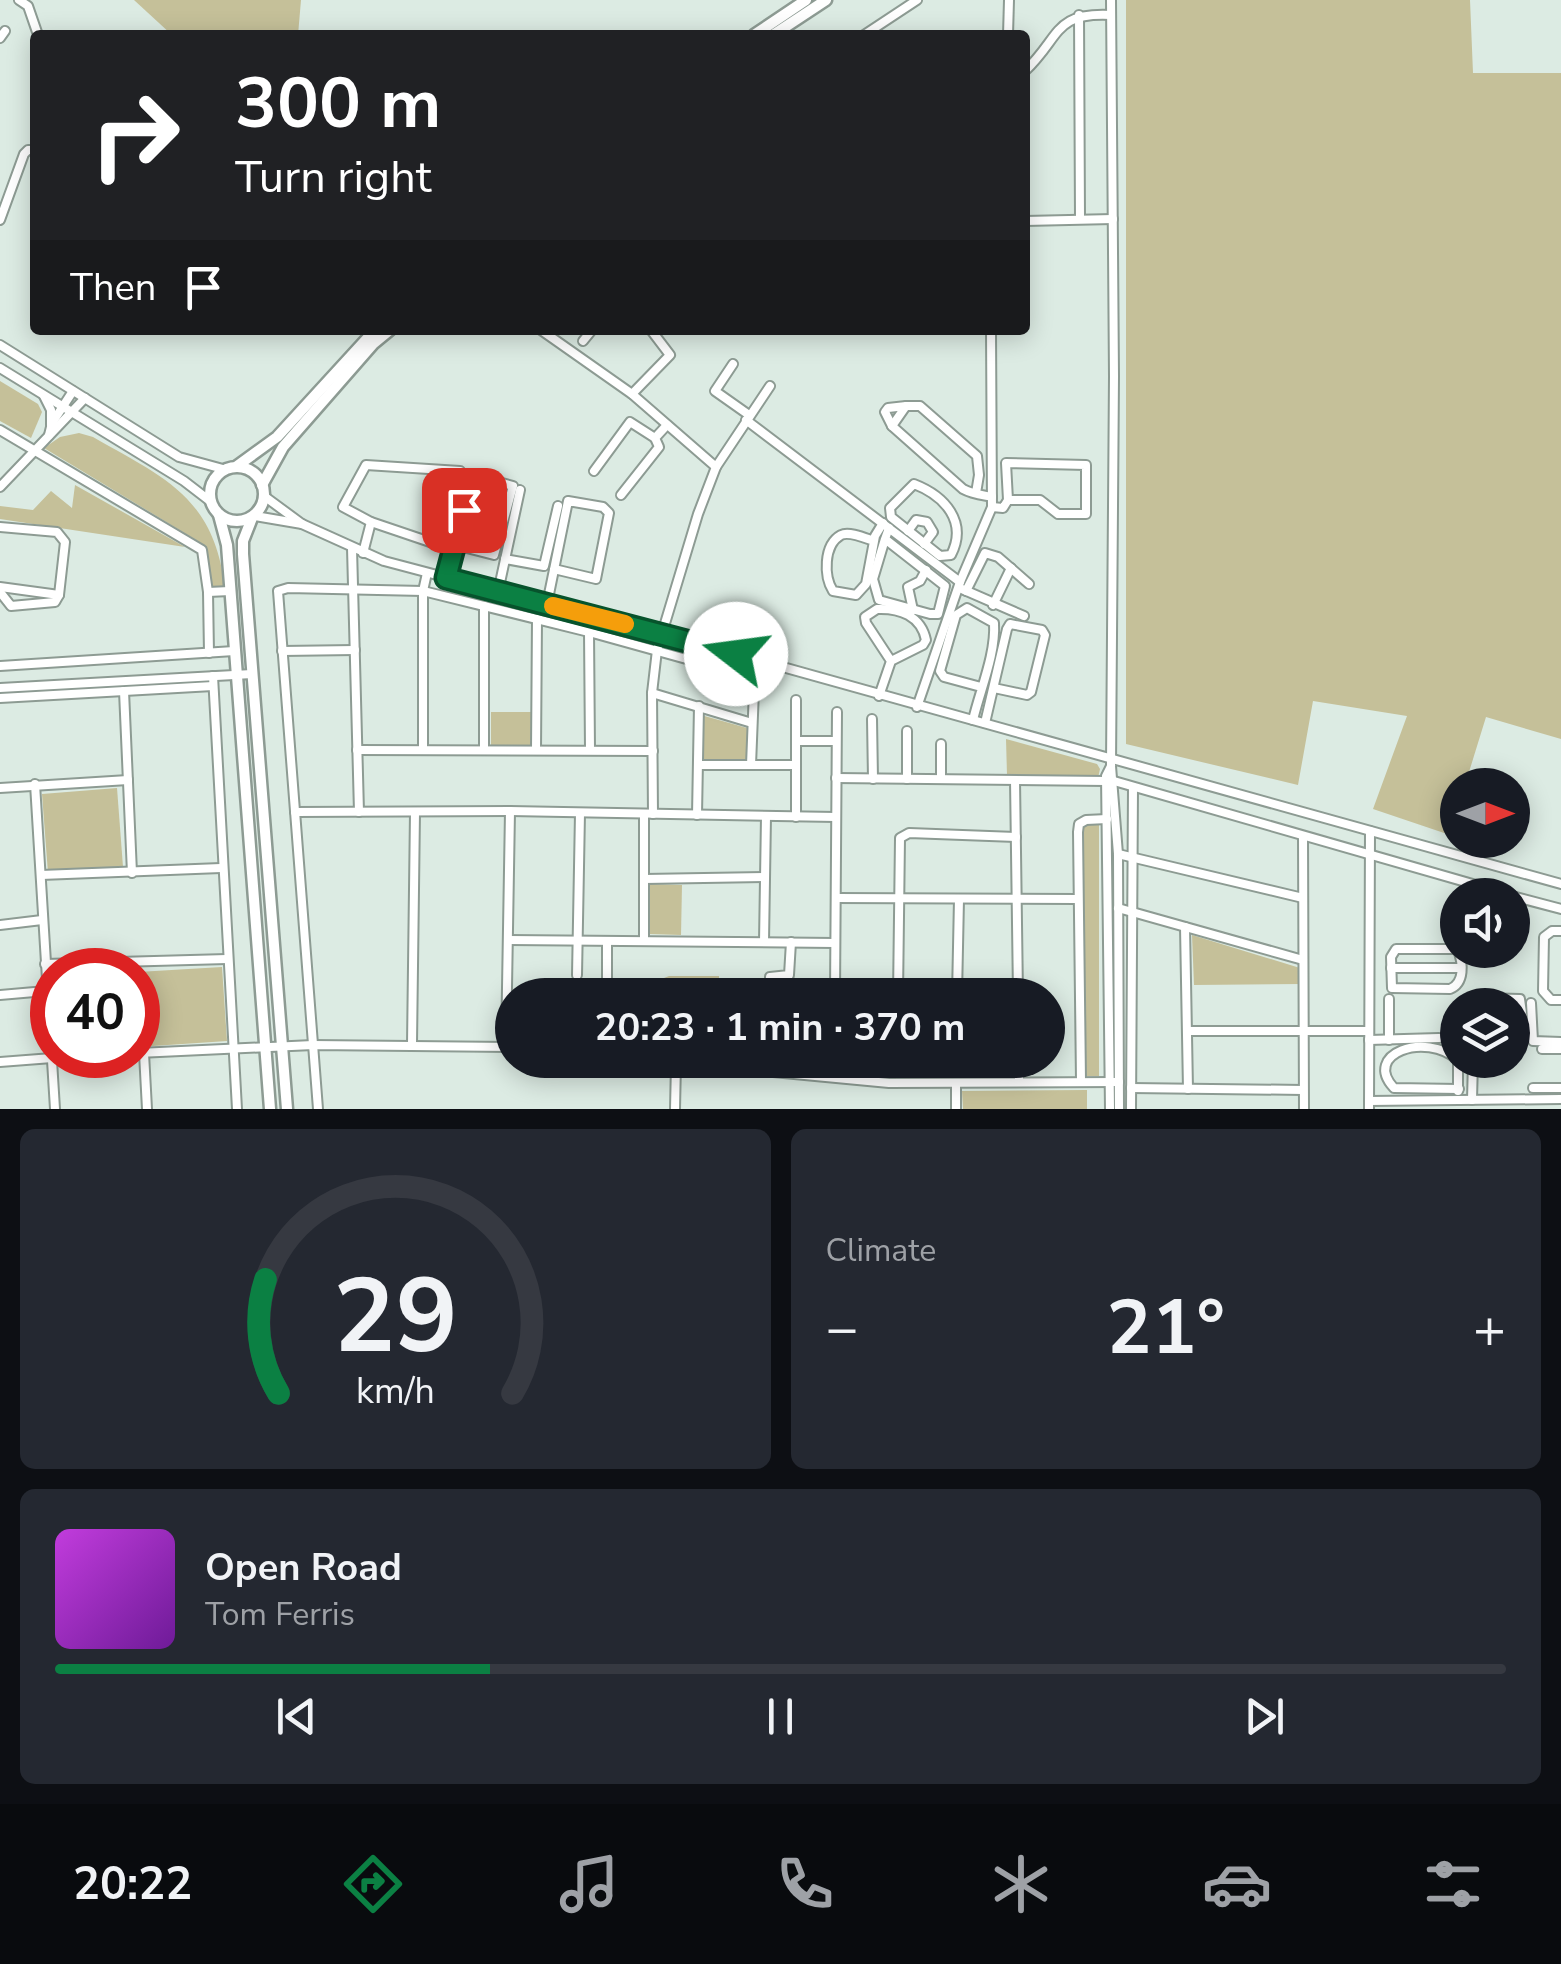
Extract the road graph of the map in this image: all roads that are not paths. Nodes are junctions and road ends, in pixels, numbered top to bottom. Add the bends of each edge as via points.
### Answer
1 (19, 0) edge
2 (806, 0) edge
3 (826, 0) edge
4 (916, 0) edge
5 (1009, 0) edge
6 (1111, 0) edge
7 (1079, 15) junction
8 (1111, 15) junction
9 (36, 30) edge
10 (761, 30) edge
11 (781, 30) edge
12 (871, 30) edge
13 (1008, 30) edge
14 (1030, 65) edge
15 (30, 150) edge
16 (1080, 219) junction
17 (1113, 219) junction
18 (0, 220) edge
19 (1030, 221) edge
20 (371, 335) edge
21 (384, 335) edge
22 (547, 335) edge
23 (588, 335) edge
24 (655, 335) edge
25 (991, 335) edge
26 (584, 341) dead end
27 (0, 345) edge
28 (733, 364) dead end
29 (0, 368) edge
30 (770, 386) dead end
31 (73, 391) junction
32 (42, 394) junction
33 (632, 394) junction
34 (85, 398) junction
35 (63, 407) junction
36 (72, 412) junction
37 (748, 417) junction
38 (91, 424) junction
39 (667, 424) junction
40 (53, 429) junction
41 (0, 430) edge
42 (655, 438) junction
43 (36, 450) junction
44 (237, 466) junction
45 (716, 468) junction
46 (223, 470) junction
47 (594, 471) dead end
48 (0, 487) edge
49 (263, 490) junction
50 (520, 490) dead end
51 (976, 494) junction
52 (621, 495) dead end
53 (1008, 500) junction
54 (210, 502) junction
55 (992, 502) junction
56 (558, 506) dead end
57 (219, 514) junction
58 (254, 517) junction
59 (371, 522) junction
60 (302, 524) junction
61 (886, 526) junction
62 (0, 528) edge
63 (908, 531) junction
64 (886, 539) junction
65 (874, 541) junction
66 (918, 542) junction
67 (456, 545) junction
68 (352, 548) junction
69 (363, 554) junction
70 (505, 558) junction
71 (1011, 568) junction
72 (554, 569) junction
73 (926, 570) junction
74 (427, 573) junction
75 (446, 578) junction
76 (1029, 584) dead end
77 (961, 587) junction
78 (0, 589) edge
79 (354, 589) junction
80 (230, 591) junction
81 (208, 592) junction
82 (423, 592) junction
83 (498, 592) junction
84 (59, 595) junction
85 (548, 604) junction
86 (993, 605) junction
87 (484, 606) junction
88 (913, 610) junction
89 (1024, 616) dead end
90 (537, 619) junction
91 (589, 632) junction
92 (662, 634) junction
93 (355, 650) junction
94 (657, 650) junction
95 (234, 651) junction
96 (282, 651) junction
97 (209, 653) junction
98 (891, 661) junction
99 (0, 666) edge
100 (252, 674) junction
101 (236, 675) junction
102 (213, 681) junction
103 (981, 687) junction
104 (0, 688) edge
105 (994, 688) junction
106 (124, 691) junction
107 (652, 693) junction
108 (880, 696) junction
109 (0, 698) edge
110 (796, 700) dead end
111 (700, 706) junction
112 (917, 706) junction
113 (837, 712) dead end
114 (872, 719) dead end
115 (973, 720) junction
116 (752, 723) junction
117 (985, 723) junction
118 (907, 732) dead end
119 (836, 740) junction
120 (796, 741) junction
121 (941, 744) dead end
122 (357, 750) junction
123 (423, 750) junction
124 (484, 750) junction
125 (536, 750) junction
126 (590, 750) junction
127 (652, 750) junction
128 (1111, 762) junction
129 (699, 765) junction
130 (751, 765) junction
131 (796, 765) junction
132 (836, 778) junction
133 (873, 778) junction
134 (907, 779) junction
135 (128, 780) junction
136 (941, 780) junction
137 (1016, 780) junction
138 (1110, 781) junction
139 (36, 784) junction
140 (0, 788) edge
141 (1133, 788) junction
142 (510, 811) junction
143 (294, 812) junction
144 (359, 812) junction
145 (415, 812) junction
146 (580, 812) junction
147 (649, 814) junction
148 (697, 815) junction
149 (766, 816) junction
150 (796, 816) junction
151 (836, 817) junction
152 (1107, 819) junction
153 (1370, 831) junction
154 (1303, 836) junction
155 (1016, 838) junction
156 (1118, 854) junction
157 (1132, 856) junction
158 (1370, 856) junction
159 (222, 868) junction
160 (132, 873) junction
161 (41, 874) junction
162 (764, 877) junction
163 (1444, 878) edge
164 (644, 879) junction
165 (1561, 884) edge
166 (836, 898) junction
167 (899, 898) junction
168 (959, 898) junction
169 (1303, 898) junction
170 (1017, 899) junction
171 (1078, 899) junction
172 (1530, 900) edge
173 (1118, 908) junction
174 (1561, 909) edge
175 (1131, 912) junction
176 (42, 920) junction
177 (0, 925) edge
178 (1185, 927) junction
179 (1561, 931) edge
180 (510, 940) junction
181 (578, 940) junction
182 (607, 941) junction
183 (644, 941) junction
184 (764, 942) junction
185 (791, 942) junction
186 (835, 943) junction
187 (44, 948) edge
188 (1440, 949) edge
189 (1369, 952) junction
190 (1392, 952) junction
191 (227, 960) junction
192 (1303, 960) junction
193 (160, 961) edge
194 (1391, 968) junction
195 (1440, 968) edge
196 (1460, 968) edge
197 (578, 975) dead end
198 (1118, 976) junction
199 (510, 978) edge
200 (607, 978) edge
201 (770, 978) edge
202 (835, 978) edge
203 (898, 978) edge
204 (958, 978) edge
205 (1018, 978) edge
206 (1131, 978) junction
207 (30, 992) edge
208 (0, 995) edge
209 (1389, 999) dead end
210 (1561, 1000) edge
211 (1531, 1002) dead end
212 (1187, 1031) junction
213 (1304, 1031) junction
214 (1369, 1036) junction
215 (1131, 1038) junction
216 (1439, 1038) dead end
217 (1118, 1039) junction
218 (1388, 1040) junction
219 (1561, 1042) edge
220 (412, 1044) junction
221 (313, 1045) junction
222 (282, 1046) junction
223 (264, 1047) junction
224 (495, 1047) edge
225 (1440, 1048) edge
226 (233, 1049) junction
227 (1542, 1049) dead end
228 (1561, 1049) edge
229 (160, 1052) edge
230 (30, 1059) edge
231 (0, 1062) edge
232 (53, 1078) edge
233 (144, 1078) edge
234 (676, 1078) edge
235 (824, 1078) edge
236 (1019, 1078) edge
237 (1458, 1078) edge
238 (1473, 1078) edge
239 (834, 1079) joint
240 (1019, 1082) junction
241 (1080, 1082) junction
242 (1114, 1082) junction
243 (956, 1083) junction
244 (1131, 1088) junction
245 (1533, 1088) dead end
246 (1561, 1088) edge
247 (1188, 1089) junction
248 (1458, 1089) junction
249 (1304, 1090) junction
250 (1458, 1100) junction
251 (1472, 1100) junction
252 (1561, 1100) edge
253 (1369, 1105) edge
254 (55, 1109) edge
255 (148, 1109) edge
256 (236, 1109) edge
257 (270, 1109) edge
258 (287, 1109) edge
259 (318, 1109) edge
260 (676, 1109) edge
261 (956, 1109) edge
262 (1110, 1109) edge
263 (1119, 1109) edge
264 (1132, 1109) edge
265 (1304, 1109) edge

1 - 9 street
2 - 10 main road
3 - 11 main road
4 - 12 street
5 - 13 street
6 - 8 street
7 - 8 street
7 - 14 street
7 - 16 street
8 - 17 street
15 - 18 street
16 - 17 street
16 - 19 street
17 - 128 street
20 - 44 main road via 277,438
21 - 49 main road via 283,446
22 - 33 street
23 - 26 street
24 - 33 street via 670,355
25 - 55 street
27 - 31 street
28 - 37 street via 715,391
29 - 32 street
30 - 37 street
31 - 34 street
31 - 35 street
32 - 35 street
32 - 40 street
33 - 39 street
34 - 36 street
34 - 46 street via 178,457
35 - 36 street
35 - 40 street
36 - 38 street
36 - 40 street
37 - 45 street
37 - 61 street
38 - 40 street via 74,420
38 - 54 street
39 - 42 street
39 - 45 street
40 - 43 street
41 - 43 street
42 - 47 street via 630,422
42 - 52 street via 659,447
43 - 48 street
43 - 81 street via 198,547
44 - 46 main road
44 - 49 main road via 254,473
45 - 92 street
46 - 54 main road via 213,478
49 - 58 main road
49 - 60 street
50 - 70 street
51 - 51 street via 892,426 906,406 920,406 977,456
51 - 55 street
53 - 53 street via 1006,463 1086,464 1086,514 1058,514 1040,500
53 - 55 street via 1003,508
54 - 57 main road
55 - 77 street
56 - 70 street via 544,566
57 - 58 main road
57 - 80 main road
58 - 60 street
58 - 100 main road via 243,541
59 - 59 street via 343,507 366,464 460,471 439,544
59 - 69 street
60 - 68 street
61 - 64 street
61 - 65 street
61 - 66 street
62 - 84 street via 61,534
63 - 66 street
63 - 66 street via 916,520 928,522 933,532
63 - 66 street via 890,508 914,484 953,514 959,530 951,555
64 - 73 street
64 - 88 street via 875,594
65 - 65 street via 862,591 833,590 826,575 830,548 842,534
66 - 77 street
67 - 67 street via 494,554 513,486 473,475
67 - 75 street
68 - 69 street
68 - 79 street
69 - 74 street
70 - 83 street
71 - 76 street
71 - 77 street via 985,553
71 - 86 street
72 - 72 street via 568,500 602,507 608,513 596,579
72 - 85 street
73 - 88 street via 909,586
73 - 88 street via 945,586 940,608 938,614
74 - 75 street
74 - 82 street
75 - 83 street
77 - 86 street
77 - 112 street
78 - 84 street
78 - 84 street via 11,606 55,602
79 - 82 street
79 - 93 street
79 - 96 street via 278,590
80 - 81 street
80 - 95 main road
81 - 97 street
82 - 87 street
82 - 123 street
83 - 85 street
85 - 92 street
86 - 89 street
87 - 90 street
87 - 124 street
90 - 91 street
90 - 125 street
91 - 94 street
91 - 126 street
92 - 94 street
92 - 108 street
93 - 96 street
93 - 122 street
94 - 107 street
94 - 116 street via 747,676 754,690
95 - 97 street
95 - 101 main road
96 - 143 street
97 - 99 street
98 - 98 street via 924,645 926,634 912,616 878,609 866,622
98 - 108 street
100 - 101 street
100 - 222 main road
101 - 102 street
101 - 223 main road
102 - 104 street
102 - 106 street
102 - 159 street
103 - 103 street via 994,623 967,608 956,614 940,671 944,678
103 - 115 street
105 - 105 street via 1032,692 1042,630 1010,624
105 - 117 street
106 - 109 street
106 - 135 street
107 - 111 street
107 - 127 street
108 - 112 street
110 - 120 street
111 - 116 street
111 - 129 street
112 - 115 street
113 - 119 street
114 - 133 street
115 - 117 street
116 - 130 street
117 - 128 street
118 - 134 street
119 - 120 street
119 - 132 street
120 - 131 street
121 - 136 street
122 - 123 street
122 - 144 street
123 - 124 street
124 - 125 street
125 - 126 street
126 - 127 street
127 - 147 street
128 - 138 street
128 - 153 street
129 - 130 street
129 - 148 street
130 - 131 street
131 - 150 street
132 - 133 street
132 - 151 street
133 - 134 street
134 - 136 street
135 - 139 street
135 - 160 street
136 - 137 street
137 - 138 street
137 - 155 street
138 - 141 street
138 - 152 street
138 - 156 street
139 - 140 street
139 - 161 street
141 - 154 street
141 - 157 street
142 - 145 street
142 - 146 street
142 - 180 street
143 - 144 street
143 - 221 street
144 - 145 street
145 - 220 street
146 - 147 street
146 - 181 street
147 - 148 street
147 - 164 street
148 - 149 street
149 - 150 street
149 - 162 street
150 - 151 street
151 - 166 street
152 - 171 street via 1080,824
152 - 242 street
153 - 158 street
153 - 165 street
154 - 158 street
154 - 169 street
155 - 167 street via 902,835
155 - 170 street
156 - 157 street
156 - 173 street
157 - 169 street
157 - 175 street
158 - 163 street
158 - 189 street
159 - 160 street
159 - 191 street
160 - 161 street
161 - 176 street
162 - 164 street
162 - 184 street
164 - 183 street
166 - 167 street
166 - 186 street
167 - 168 street
167 - 203 street
168 - 170 street
168 - 204 street
169 - 192 street
170 - 171 street
170 - 205 street
171 - 241 street
172 - 174 street
173 - 175 street
173 - 198 street
175 - 178 street
175 - 206 street
176 - 177 street
176 - 187 street
178 - 192 street
178 - 212 street
179 - 210 street via 1544,936 1543,991
180 - 181 street
180 - 199 street
181 - 182 street
181 - 197 street
182 - 183 street
182 - 200 street
183 - 184 street
184 - 185 street
185 - 186 street
185 - 201 street via 789,975
186 - 202 street
188 - 190 street
189 - 190 street
189 - 214 street
190 - 194 street
191 - 193 street
191 - 226 street
192 - 213 street
194 - 195 street
194 - 196 street via 1392,988 1419,990 1457,986
198 - 206 street
198 - 217 street
206 - 215 street
207 - 208 street
209 - 218 street
211 - 219 street via 1533,1041
212 - 213 street
212 - 247 street
213 - 214 street
213 - 249 street
214 - 218 street
214 - 253 street
215 - 217 street
215 - 244 street
216 - 218 street
217 - 242 street
220 - 221 street
220 - 224 street
221 - 222 street
221 - 259 street
222 - 223 street
222 - 258 main road
223 - 226 street
223 - 257 main road
225 - 248 street via 1406,1046 1391,1058 1389,1084
226 - 229 street
226 - 256 street
227 - 228 street
230 - 231 street
232 - 254 street
233 - 255 street
234 - 260 street
235 - 239 street
236 - 240 street
237 - 248 street
238 - 251 street
239 - 243 street
240 - 241 street
240 - 243 street
241 - 242 street
242 - 262 street
242 - 263 street
243 - 261 street
244 - 247 street
244 - 264 street
245 - 246 street
247 - 249 street
248 - 250 street
249 - 265 street
250 - 251 street
250 - 253 street
251 - 252 street

